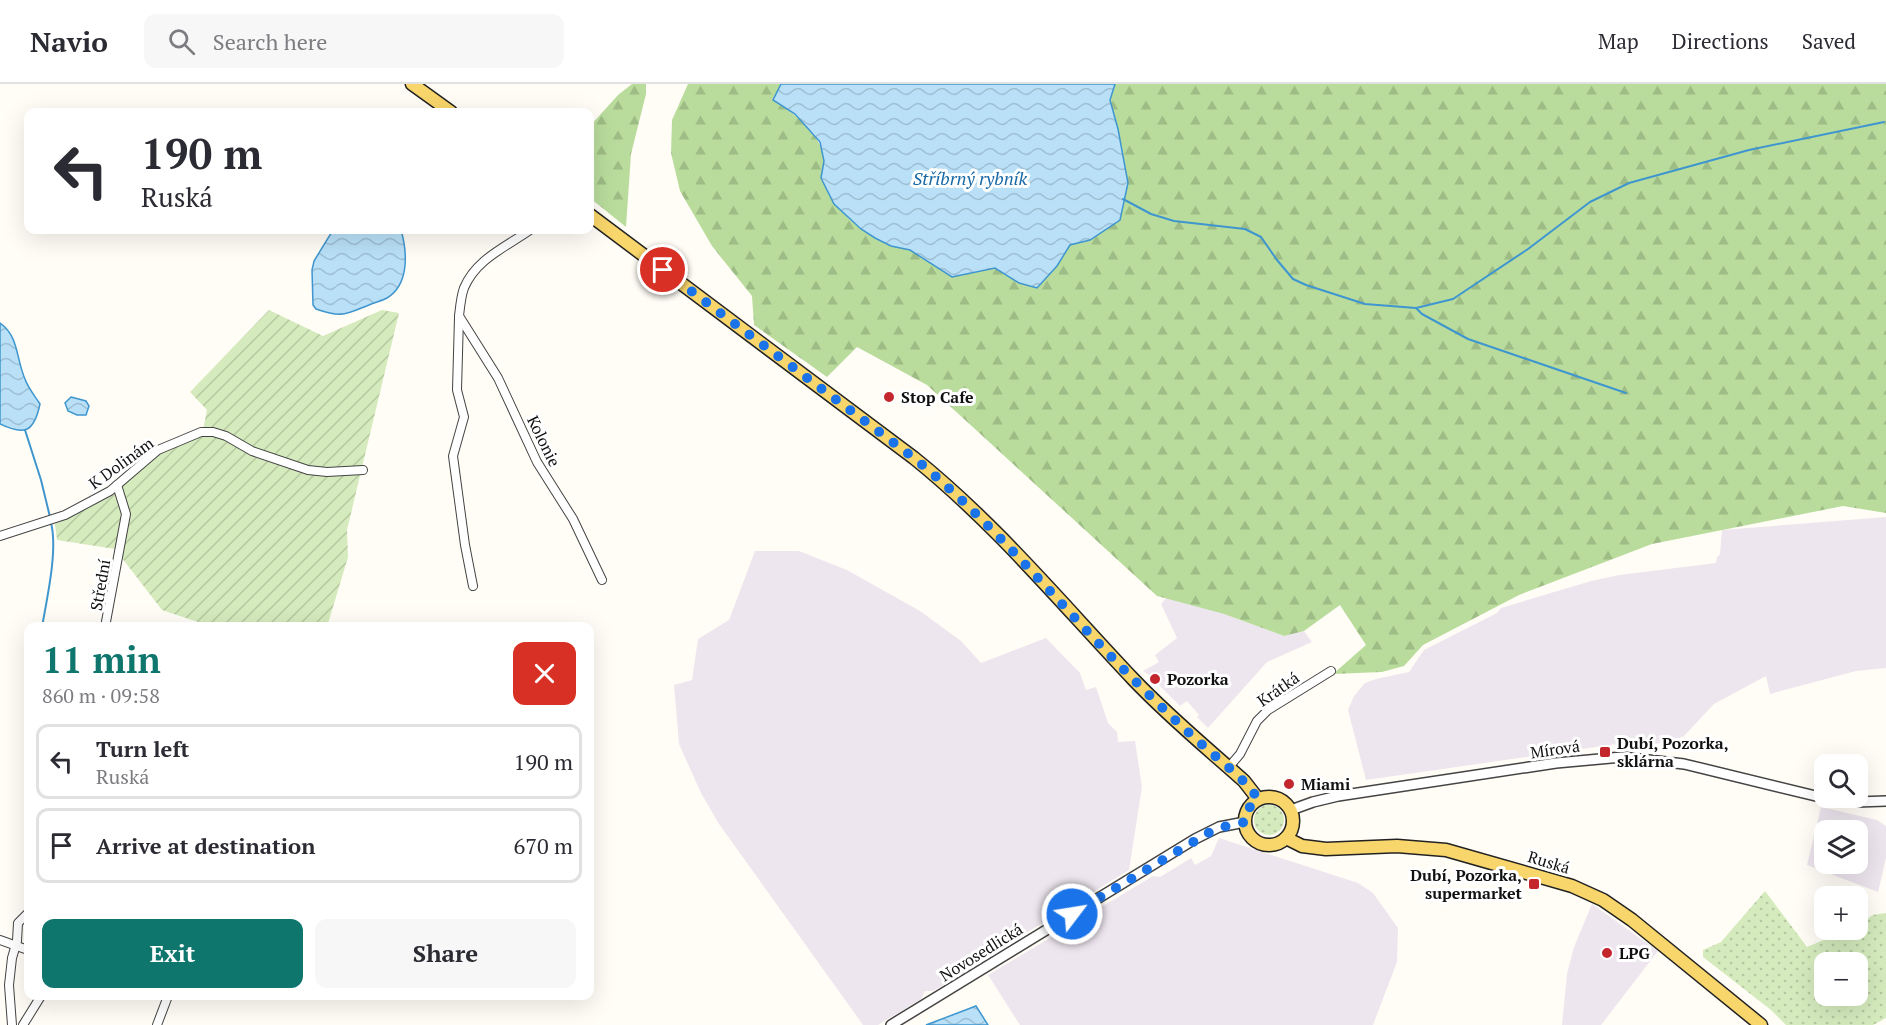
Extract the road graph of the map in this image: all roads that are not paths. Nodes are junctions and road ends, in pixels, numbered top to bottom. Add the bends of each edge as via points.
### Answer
1 (412, 84) edge
2 (445, 108) edge
3 (594, 218) edge
4 (524, 234) edge
5 (459, 316) junction
6 (363, 470) dead end
7 (117, 486) junction
8 (0, 536) edge
9 (602, 580) dead end
10 (474, 586) dead end
11 (106, 622) edge
12 (1331, 671) dead end
13 (1229, 767) junction
14 (1814, 795) edge
15 (1258, 799) junction
16 (1886, 801) edge
17 (1868, 802) edge
18 (1291, 810) junction
19 (1245, 822) junction
20 (1286, 838) junction
21 (24, 917) edge
22 (0, 940) edge
23 (16, 945) junction
24 (24, 948) edge
25 (39, 1000) edge
26 (166, 1000) edge
27 (12, 1025) edge
28 (23, 1025) edge
29 (157, 1025) edge
30 (891, 1025) edge
31 (1761, 1025) edge

1 - 2 main road
3 - 13 main road via 954,491 1135,681
4 - 5 street via 472,272 463,290
5 - 9 street, Kolonie via 498,378 537,462 573,519
5 - 10 street via 457,390 464,417 453,456
6 - 7 street, K Dolinám via 309,470 252,451 226,436 201,432 158,450
7 - 8 street, K Dolinám via 64,515
7 - 11 street, Střední via 126,514
12 - 13 street, Krátká via 1268,710
13 - 15 main road
14 - 18 street, Mírová via 1684,764 1608,757 1338,796
15 - 18 main road via 1279,798
15 - 19 main road via 1248,809
16 - 17 street, Mírová
18 - 20 main road via 1292,826
19 - 20 main road via 1248,833 1257,842 1272,844
19 - 30 street, Novosedlická via 1219,827 1195,840
20 - 31 main road, Ruská via 1317,849 1397,846 1446,850 1572,886 1603,900 1637,924
21 - 23 street via 18,923
22 - 23 street
23 - 24 street
23 - 27 street via 9,986
25 - 28 street
26 - 29 street

